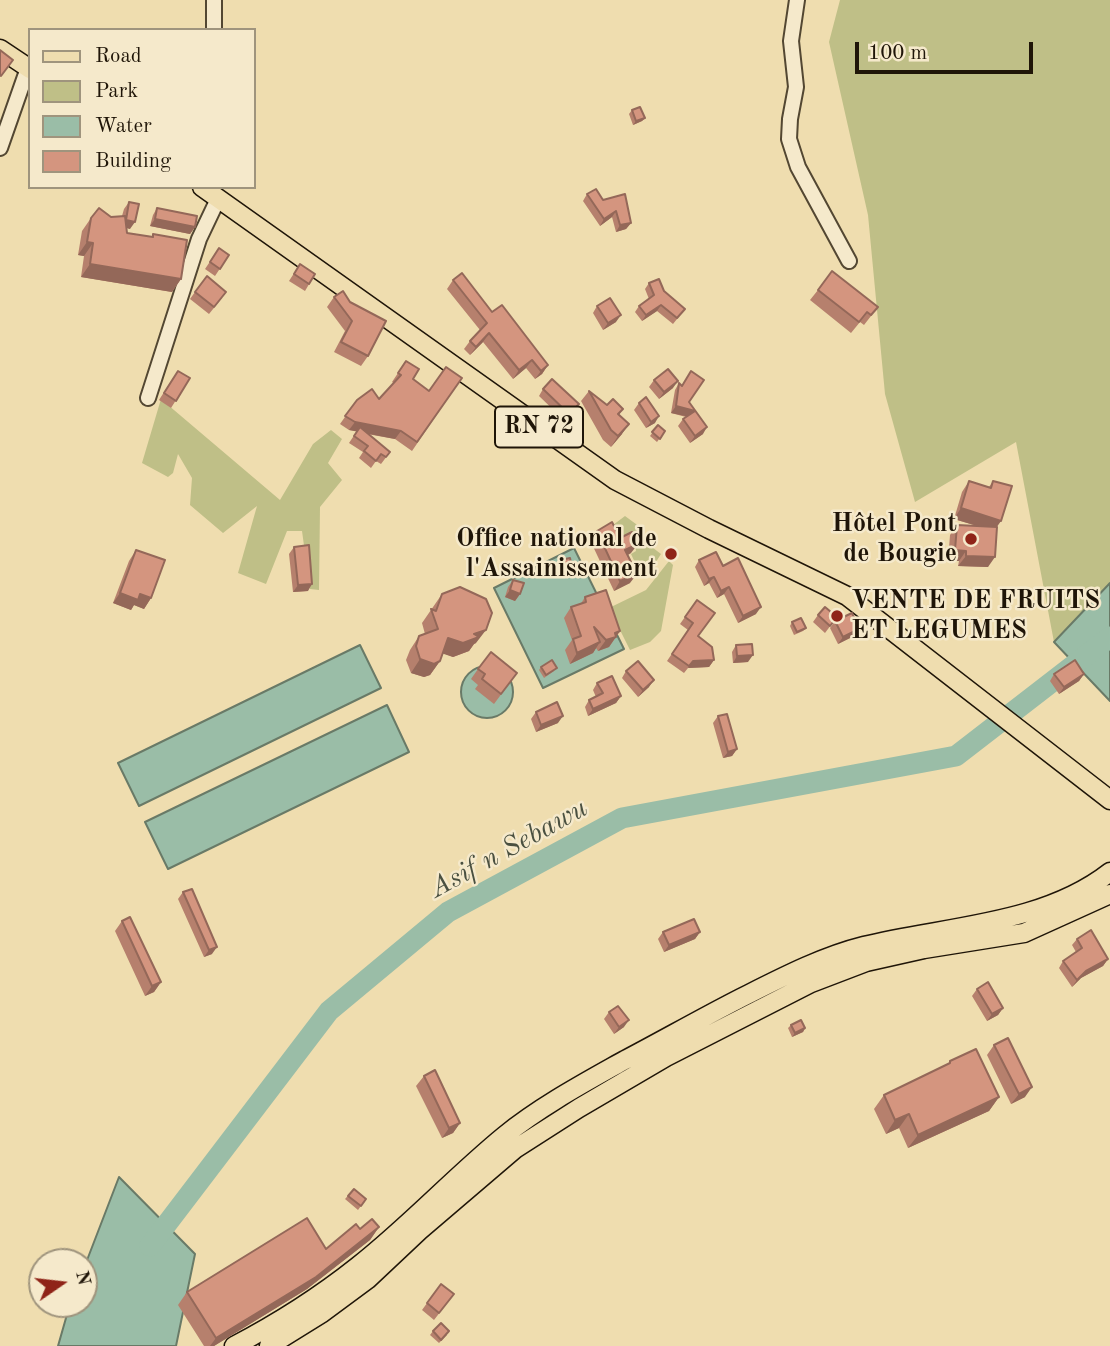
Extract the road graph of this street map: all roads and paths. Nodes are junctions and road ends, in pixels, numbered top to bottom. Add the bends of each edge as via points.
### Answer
1 (214, 0) edge
2 (797, 0) edge
3 (214, 28) edge
4 (0, 49) edge
5 (28, 67) edge
6 (28, 71) edge
7 (0, 148) edge
8 (207, 190) edge
9 (849, 261) dead end
10 (148, 398) dead end
11 (1110, 800) edge
12 (1110, 872) edge
13 (1110, 894) edge
14 (234, 1346) edge
15 (269, 1346) edge

1 - 3 street
2 - 9 street via 791,41 796,87 789,139 798,167
4 - 5 main road
6 - 7 street
8 - 10 street via 199,239
8 - 11 main road, RN 72 via 615,480 847,596
12 - 14 main road via 1068,896 1018,916 861,947 806,967 657,1043 567,1092 505,1135 360,1265 315,1299
13 - 15 main road via 1024,933 866,962 811,983 666,1057 515,1149 368,1279

